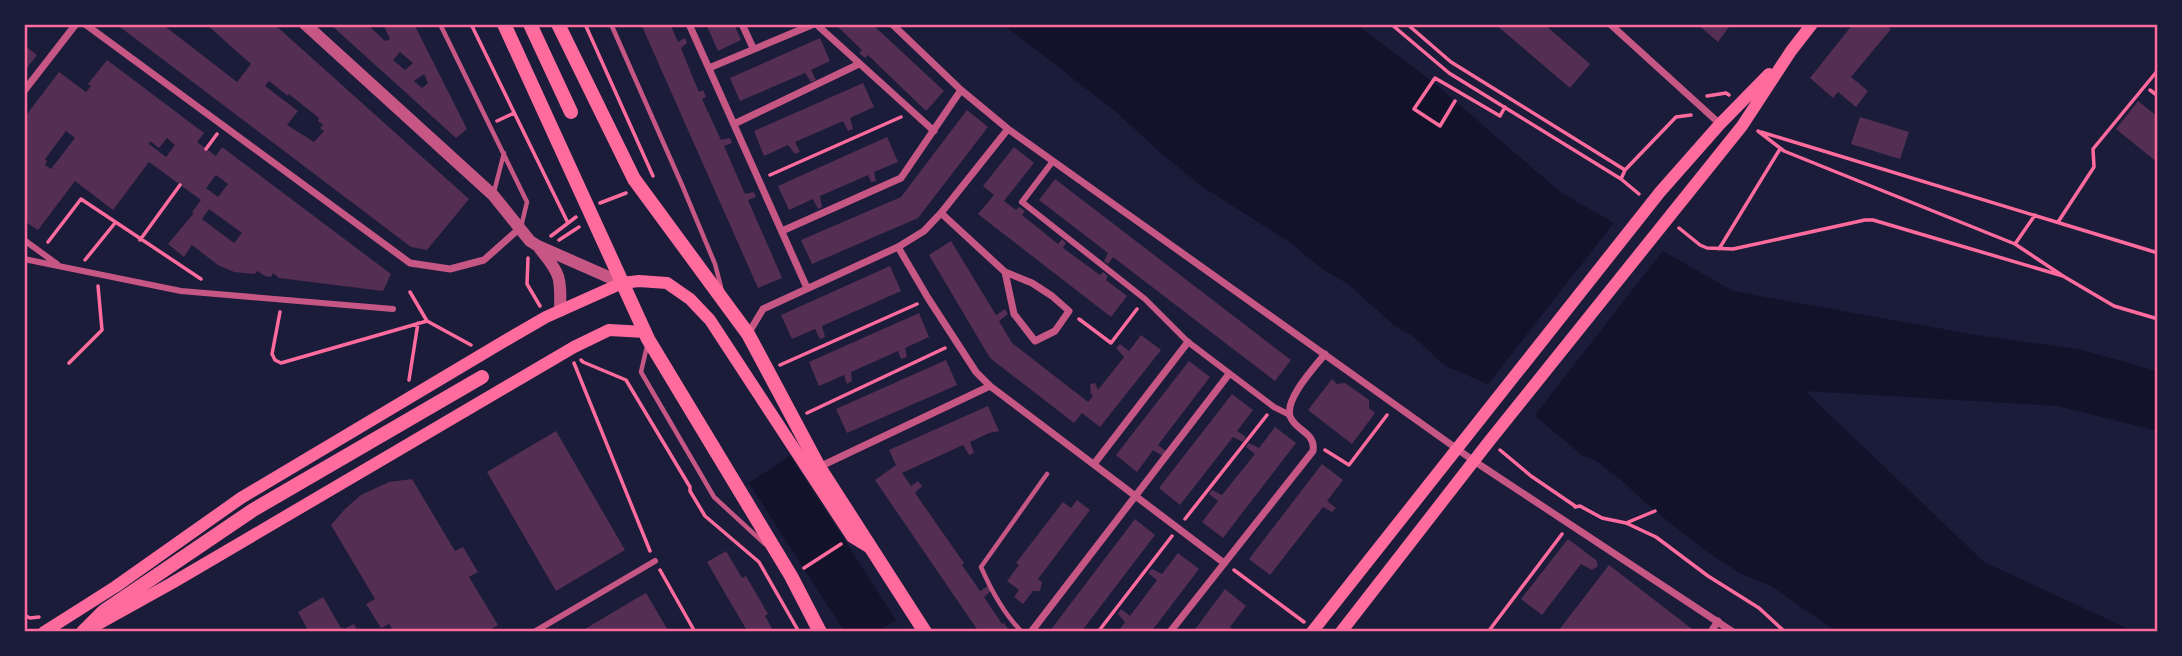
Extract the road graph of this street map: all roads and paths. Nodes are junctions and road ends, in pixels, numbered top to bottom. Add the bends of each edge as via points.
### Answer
1 (76, 24) edge
2 (85, 24) edge
3 (304, 24) edge
4 (440, 24) edge
5 (471, 24) edge
6 (504, 24) edge
7 (530, 24) edge
8 (558, 24) edge
9 (585, 24) edge
10 (611, 24) edge
11 (689, 24) edge
12 (742, 24) edge
13 (815, 24) edge
14 (892, 24) edge
15 (1391, 24) edge
16 (1407, 24) edge
17 (1610, 24) edge
18 (1812, 24) edge
19 (753, 48) junction
20 (1791, 51) junction
21 (859, 64) junction
22 (709, 68) junction
23 (2158, 70) edge
24 (961, 90) junction
25 (2150, 90) dead end
26 (24, 91) edge
27 (2158, 96) edge
28 (1455, 101) dead end
29 (1505, 107) junction
30 (913, 111) junction
31 (571, 112) dead end
32 (514, 113) junction
33 (1676, 117) dead end
34 (490, 124) junction
35 (734, 124) junction
36 (1720, 124) junction
37 (223, 127) junction
38 (1008, 129) junction
39 (934, 131) junction
40 (1780, 148) junction
41 (206, 149) dead end
42 (504, 152) junction
43 (1053, 161) junction
44 (1625, 170) junction
45 (1621, 179) junction
46 (759, 180) junction
47 (656, 182) dead end
48 (180, 186) dead end
49 (493, 195) junction
50 (1642, 197) dead end
51 (941, 214) junction
52 (585, 215) junction
53 (2035, 215) junction
54 (2058, 222) junction
55 (115, 223) junction
56 (568, 223) junction
57 (1673, 223) dead end
58 (520, 228) junction
59 (782, 231) junction
60 (24, 240) edge
61 (139, 240) junction
62 (2015, 244) junction
63 (898, 247) junction
64 (543, 248) junction
65 (1719, 249) junction
66 (40, 252) junction
67 (2158, 253) edge
68 (24, 259) edge
69 (58, 266) junction
70 (78, 270) junction
71 (1005, 272) junction
72 (97, 274) junction
73 (2063, 276) junction
74 (622, 283) junction
75 (807, 288) junction
76 (410, 292) dead end
77 (225, 295) junction
78 (928, 298) junction
79 (1145, 299) junction
80 (282, 300) junction
81 (725, 302) junction
82 (540, 306) dead end
83 (393, 309) dead end
84 (560, 311) junction
85 (1069, 311) junction
86 (2158, 319) edge
87 (427, 321) junction
88 (418, 323) junction
89 (748, 334) junction
90 (647, 335) junction
91 (957, 342) junction
92 (1188, 342) junction
93 (574, 347) junction
94 (486, 353) junction
95 (1325, 354) junction
96 (573, 362) dead end
97 (69, 363) dead end
98 (769, 370) junction
99 (1229, 374) junction
100 (482, 377) dead end
101 (990, 386) junction
102 (405, 401) junction
103 (1396, 405) junction
104 (1290, 415) junction
105 (793, 419) junction
106 (1314, 444) junction
107 (1458, 449) junction
108 (1502, 451) dead end
109 (1474, 461) junction
110 (1094, 464) junction
111 (819, 467) junction
112 (1047, 474) dead end
113 (1135, 496) junction
114 (1575, 506) junction
115 (1569, 507) dead end
116 (1654, 511) dead end
117 (1569, 523) junction
118 (1626, 523) junction
119 (845, 541) dead end
120 (873, 550) junction
121 (778, 556) junction
122 (654, 561) junction
123 (1224, 563) junction
124 (803, 568) dead end
125 (1718, 621) junction
126 (1313, 631) edge
127 (44, 632) edge
128 (84, 632) edge
129 (534, 632) edge
130 (695, 632) edge
131 (799, 632) edge
132 (820, 632) edge
133 (925, 632) edge
134 (1021, 632) edge
135 (1031, 632) edge
136 (1170, 632) edge
137 (1341, 632) edge
138 (1488, 632) edge
139 (1711, 632) edge
140 (1733, 632) edge
141 (1784, 632) edge

1 - 26 street
2 - 37 street
3 - 49 street
4 - 34 lane
5 - 32 path
6 - 52 main road
7 - 31 main road
8 - 81 main road via 634,179
9 - 47 path
10 - 81 lane via 715,264
11 - 22 street
12 - 19 street
13 - 19 street
13 - 21 street
14 - 24 street
15 - 29 path via 1449,73
16 - 44 path via 1451,62
17 - 36 street
18 - 20 main road
19 - 22 street
20 - 36 main road
20 - 109 main road via 1742,125
21 - 30 street
21 - 35 street
22 - 35 street
23 - 54 path via 2092,149 2094,167
24 - 38 street
24 - 39 street
25 - 27 path
28 - 29 path via 1440,126 1415,108 1435,78 1500,116
29 - 45 path
30 - 39 street
30 - 46 path
32 - 34 path
32 - 56 path
33 - 44 path
34 - 42 lane
35 - 46 street
36 - 107 main road via 1660,192
37 - 41 path
37 - 58 street via 410,263 450,269 484,260
38 - 43 street
38 - 51 street
39 - 59 street via 901,177
40 - 53 path via 1758,131
40 - 62 path
40 - 65 path
42 - 49 lane
42 - 58 lane via 527,202
43 - 79 street via 1022,202
43 - 95 street
44 - 45 path
45 - 50 path
46 - 59 street
48 - 61 path
49 - 58 street
51 - 63 street
51 - 71 street
52 - 56 path
52 - 64 path via 579,226
52 - 74 main road
53 - 54 path
53 - 62 path
54 - 67 path
55 - 61 path
55 - 66 path via 81,199
55 - 70 path
56 - 64 path
57 - 65 path via 1700,245
58 - 64 street
59 - 75 street
60 - 66 street
61 - 77 path
62 - 73 path
63 - 75 street
63 - 78 street
64 - 74 street
64 - 82 path via 528,257 527,284
64 - 84 street via 556,268
65 - 73 path via 1873,220
66 - 69 street
68 - 69 street
69 - 70 street
70 - 72 street
71 - 85 street via 1032,283
71 - 85 street via 1014,314 1035,341 1055,331
72 - 77 street
72 - 97 path via 102,330
73 - 86 path via 2115,306
74 - 84 main road
74 - 90 main road
74 - 120 main road via 667,283 710,320 852,537
75 - 89 street via 763,309
76 - 87 path
77 - 80 street
78 - 91 street
78 - 98 path
79 - 85 path via 1111,343
79 - 92 street
80 - 83 street
80 - 88 path via 272,354 281,363
81 - 89 main road
84 - 94 main road
87 - 88 path
87 - 94 path
88 - 102 path
89 - 98 main road
90 - 93 main road via 609,330
90 - 121 main road
90 - 121 lane via 641,372 714,497
91 - 101 street via 975,372
91 - 105 path
92 - 99 street
92 - 110 street
93 - 128 main road
93 - 131 path via 583,362 626,380 705,516 759,562
94 - 102 main road
95 - 103 street
95 - 104 street via 1296,392
96 - 122 path
98 - 105 main road
99 - 104 street
99 - 113 street
100 - 128 main road via 253,510 104,611
101 - 110 street
101 - 111 street
102 - 127 main road via 241,498
103 - 106 path via 1349,465
103 - 107 street
104 - 106 street
105 - 111 main road
106 - 123 street via 1308,458
107 - 109 street
107 - 126 main road
108 - 114 path
109 - 117 street
109 - 137 main road
110 - 113 street
111 - 120 main road
112 - 134 lane via 981,567
113 - 123 street
113 - 135 street
114 - 115 path
114 - 118 path
116 - 118 path
117 - 125 street
117 - 138 path
118 - 141 path via 1656,537 1759,608
119 - 124 path
120 - 133 main road
121 - 132 main road
122 - 129 street
122 - 130 path
123 - 126 path
123 - 136 street
125 - 139 street
125 - 140 street

